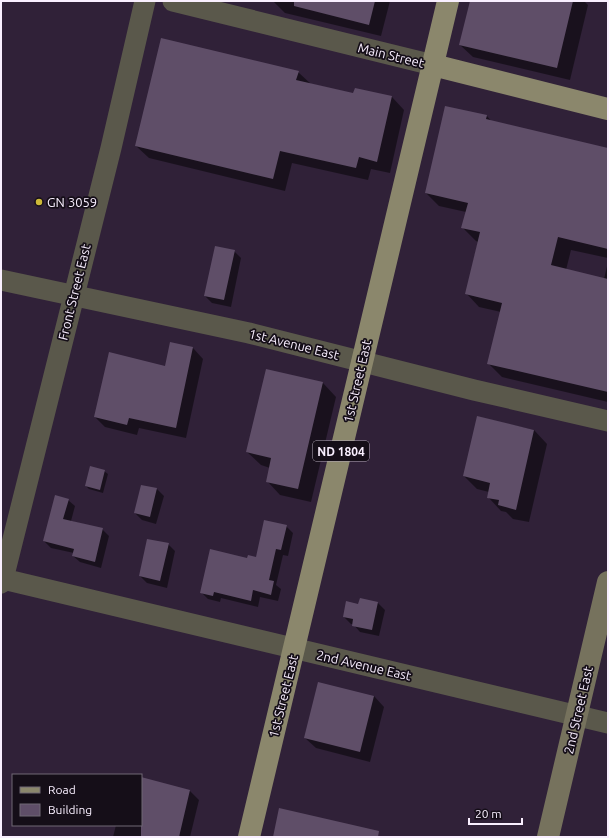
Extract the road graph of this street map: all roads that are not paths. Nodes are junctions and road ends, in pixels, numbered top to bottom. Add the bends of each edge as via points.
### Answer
1 (145, 1) edge
2 (173, 1) edge
3 (448, 1) edge
4 (432, 65) junction
5 (608, 109) edge
6 (1, 280) edge
7 (74, 295) junction
8 (362, 361) junction
9 (608, 421) edge
10 (2, 581) edge
11 (608, 582) edge
12 (294, 648) junction
13 (577, 715) junction
14 (608, 723) edge
15 (249, 837) edge
16 (548, 837) edge

1 - 7 street, Front Street East
2 - 4 street, Main Street
3 - 4 main road, 1st Street East
4 - 5 main road, Main Street
4 - 8 main road, 1st Street East / ND 1804
6 - 7 street, 1st Avenue East
7 - 8 street, 1st Avenue East via 249,333
7 - 10 street, Front Street East
8 - 9 street, 1st Avenue East
8 - 12 main road, 1st Street East / ND 1804
10 - 12 street, 2nd Avenue East
11 - 13 street, 2nd Street East
12 - 13 street, 2nd Avenue East
12 - 15 main road, 1st Street East / ND 1804
13 - 14 street, 2nd Avenue East
13 - 16 street, 2nd Street East

